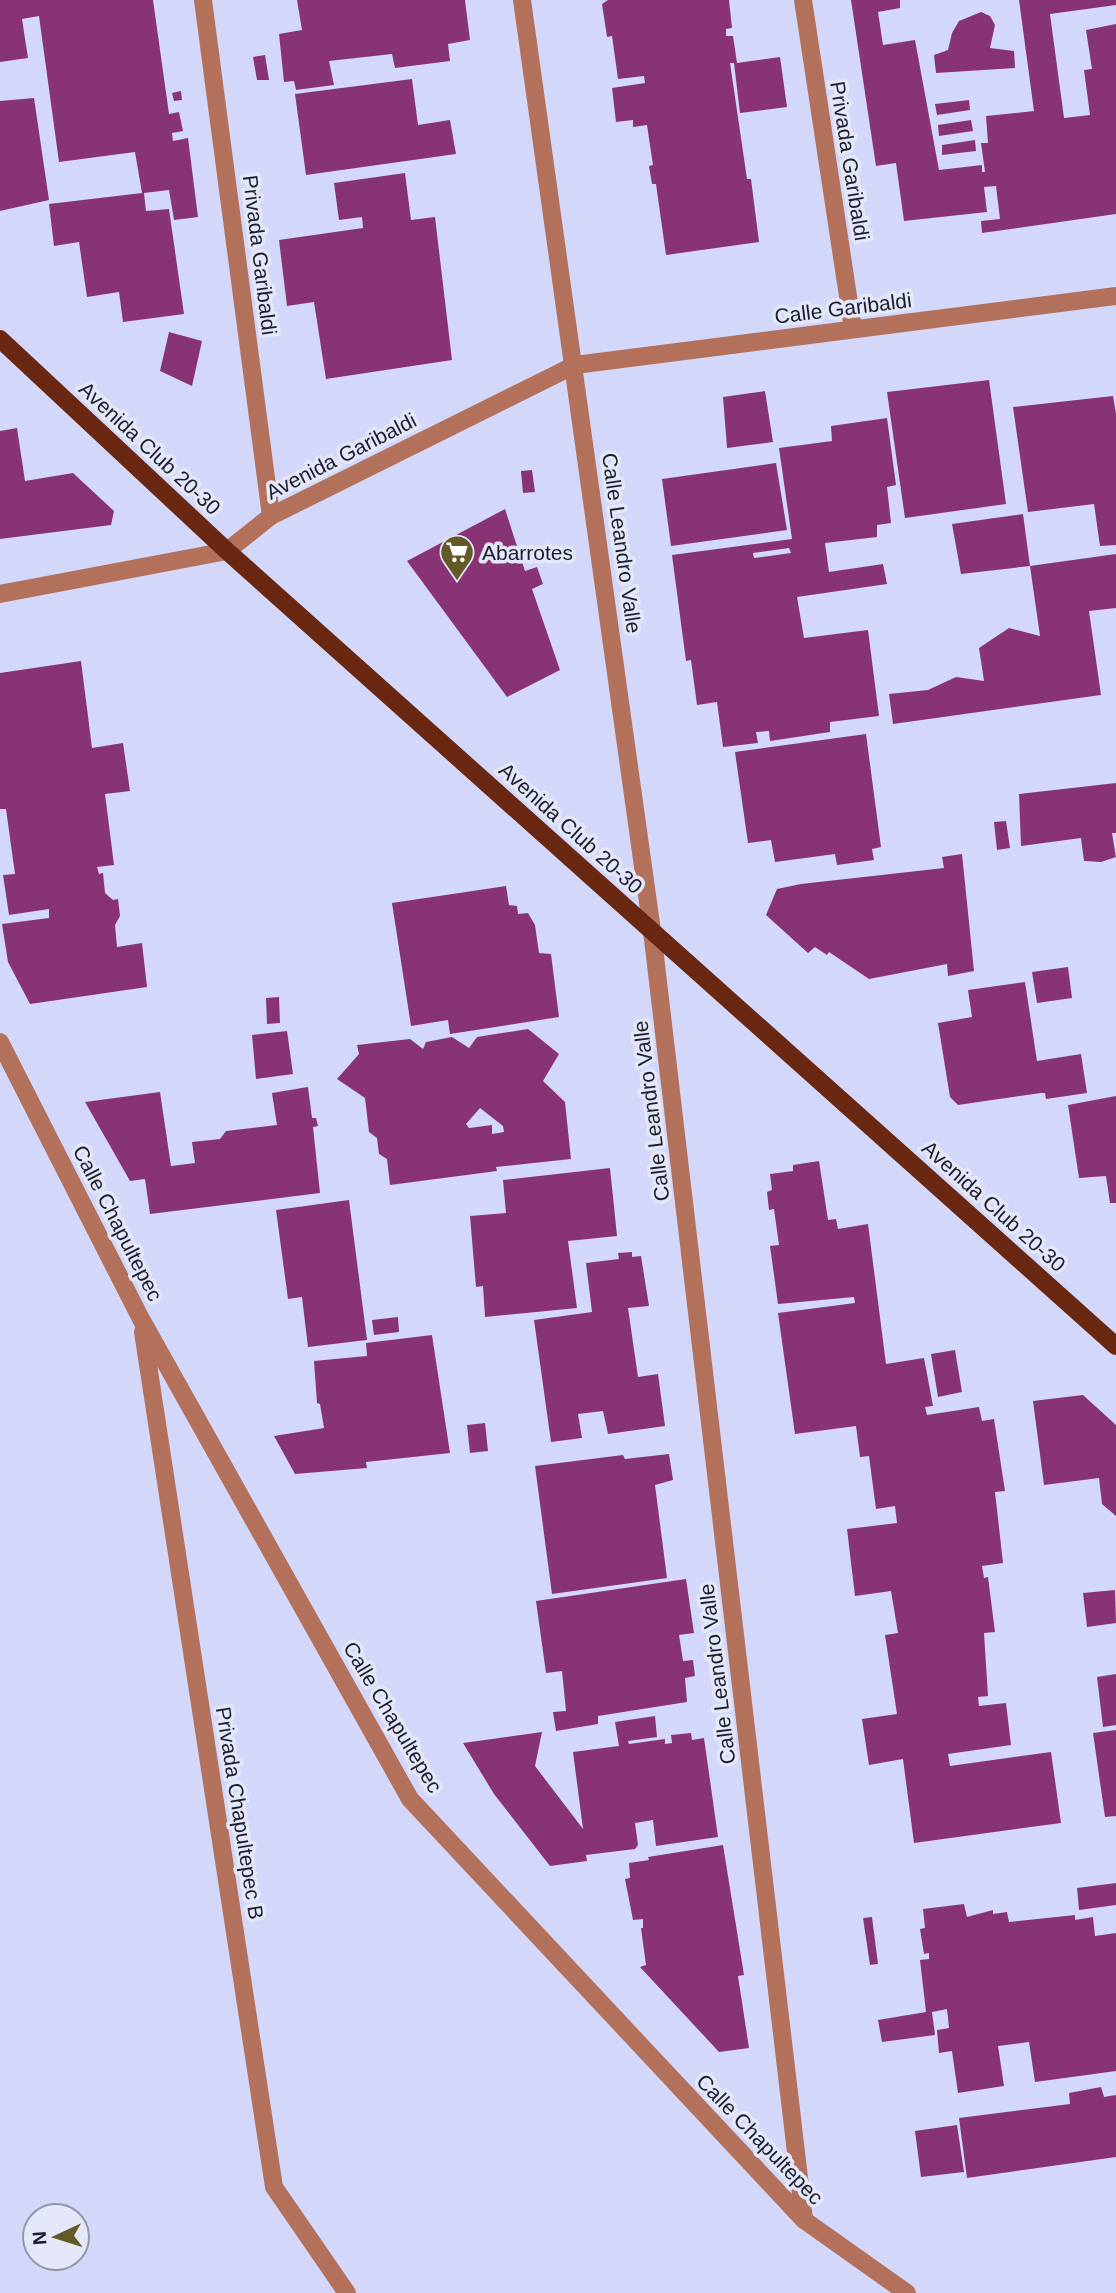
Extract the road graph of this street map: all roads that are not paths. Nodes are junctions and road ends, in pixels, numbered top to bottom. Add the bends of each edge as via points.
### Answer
1 (203, 0) edge
2 (522, 0) edge
3 (803, 0) edge
4 (1116, 296) edge
5 (853, 329) junction
6 (0, 339) edge
7 (575, 365) junction
8 (271, 516) junction
9 (227, 551) junction
10 (0, 594) edge
11 (652, 931) junction
12 (0, 1042) edge
13 (141, 1319) junction
14 (1116, 1346) edge
15 (804, 2220) junction
16 (347, 2293) edge
17 (907, 2293) edge

1 - 8 street, Privada Garibaldi
2 - 7 street, Calle Leandro Valle
3 - 5 street, Privada Garibaldi
4 - 5 street, Calle Garibaldi
5 - 7 street, Calle Garibaldi
6 - 9 main road, Avenida Club 20-30
7 - 8 street, Avenida Garibaldi
7 - 11 street, Calle Leandro Valle
8 - 9 street, Avenida Garibaldi
9 - 10 street, Avenida Garibaldi
9 - 11 main road, Avenida Club 20-30
11 - 14 main road, Avenida Club 20-30
11 - 15 street, Calle Leandro Valle
12 - 13 street, Calle Chapultepec
13 - 15 street, Calle Chapultepec via 410,1799
13 - 16 street, Privada Chapultepec B via 274,2187
15 - 17 street, Calle Chapultepec

